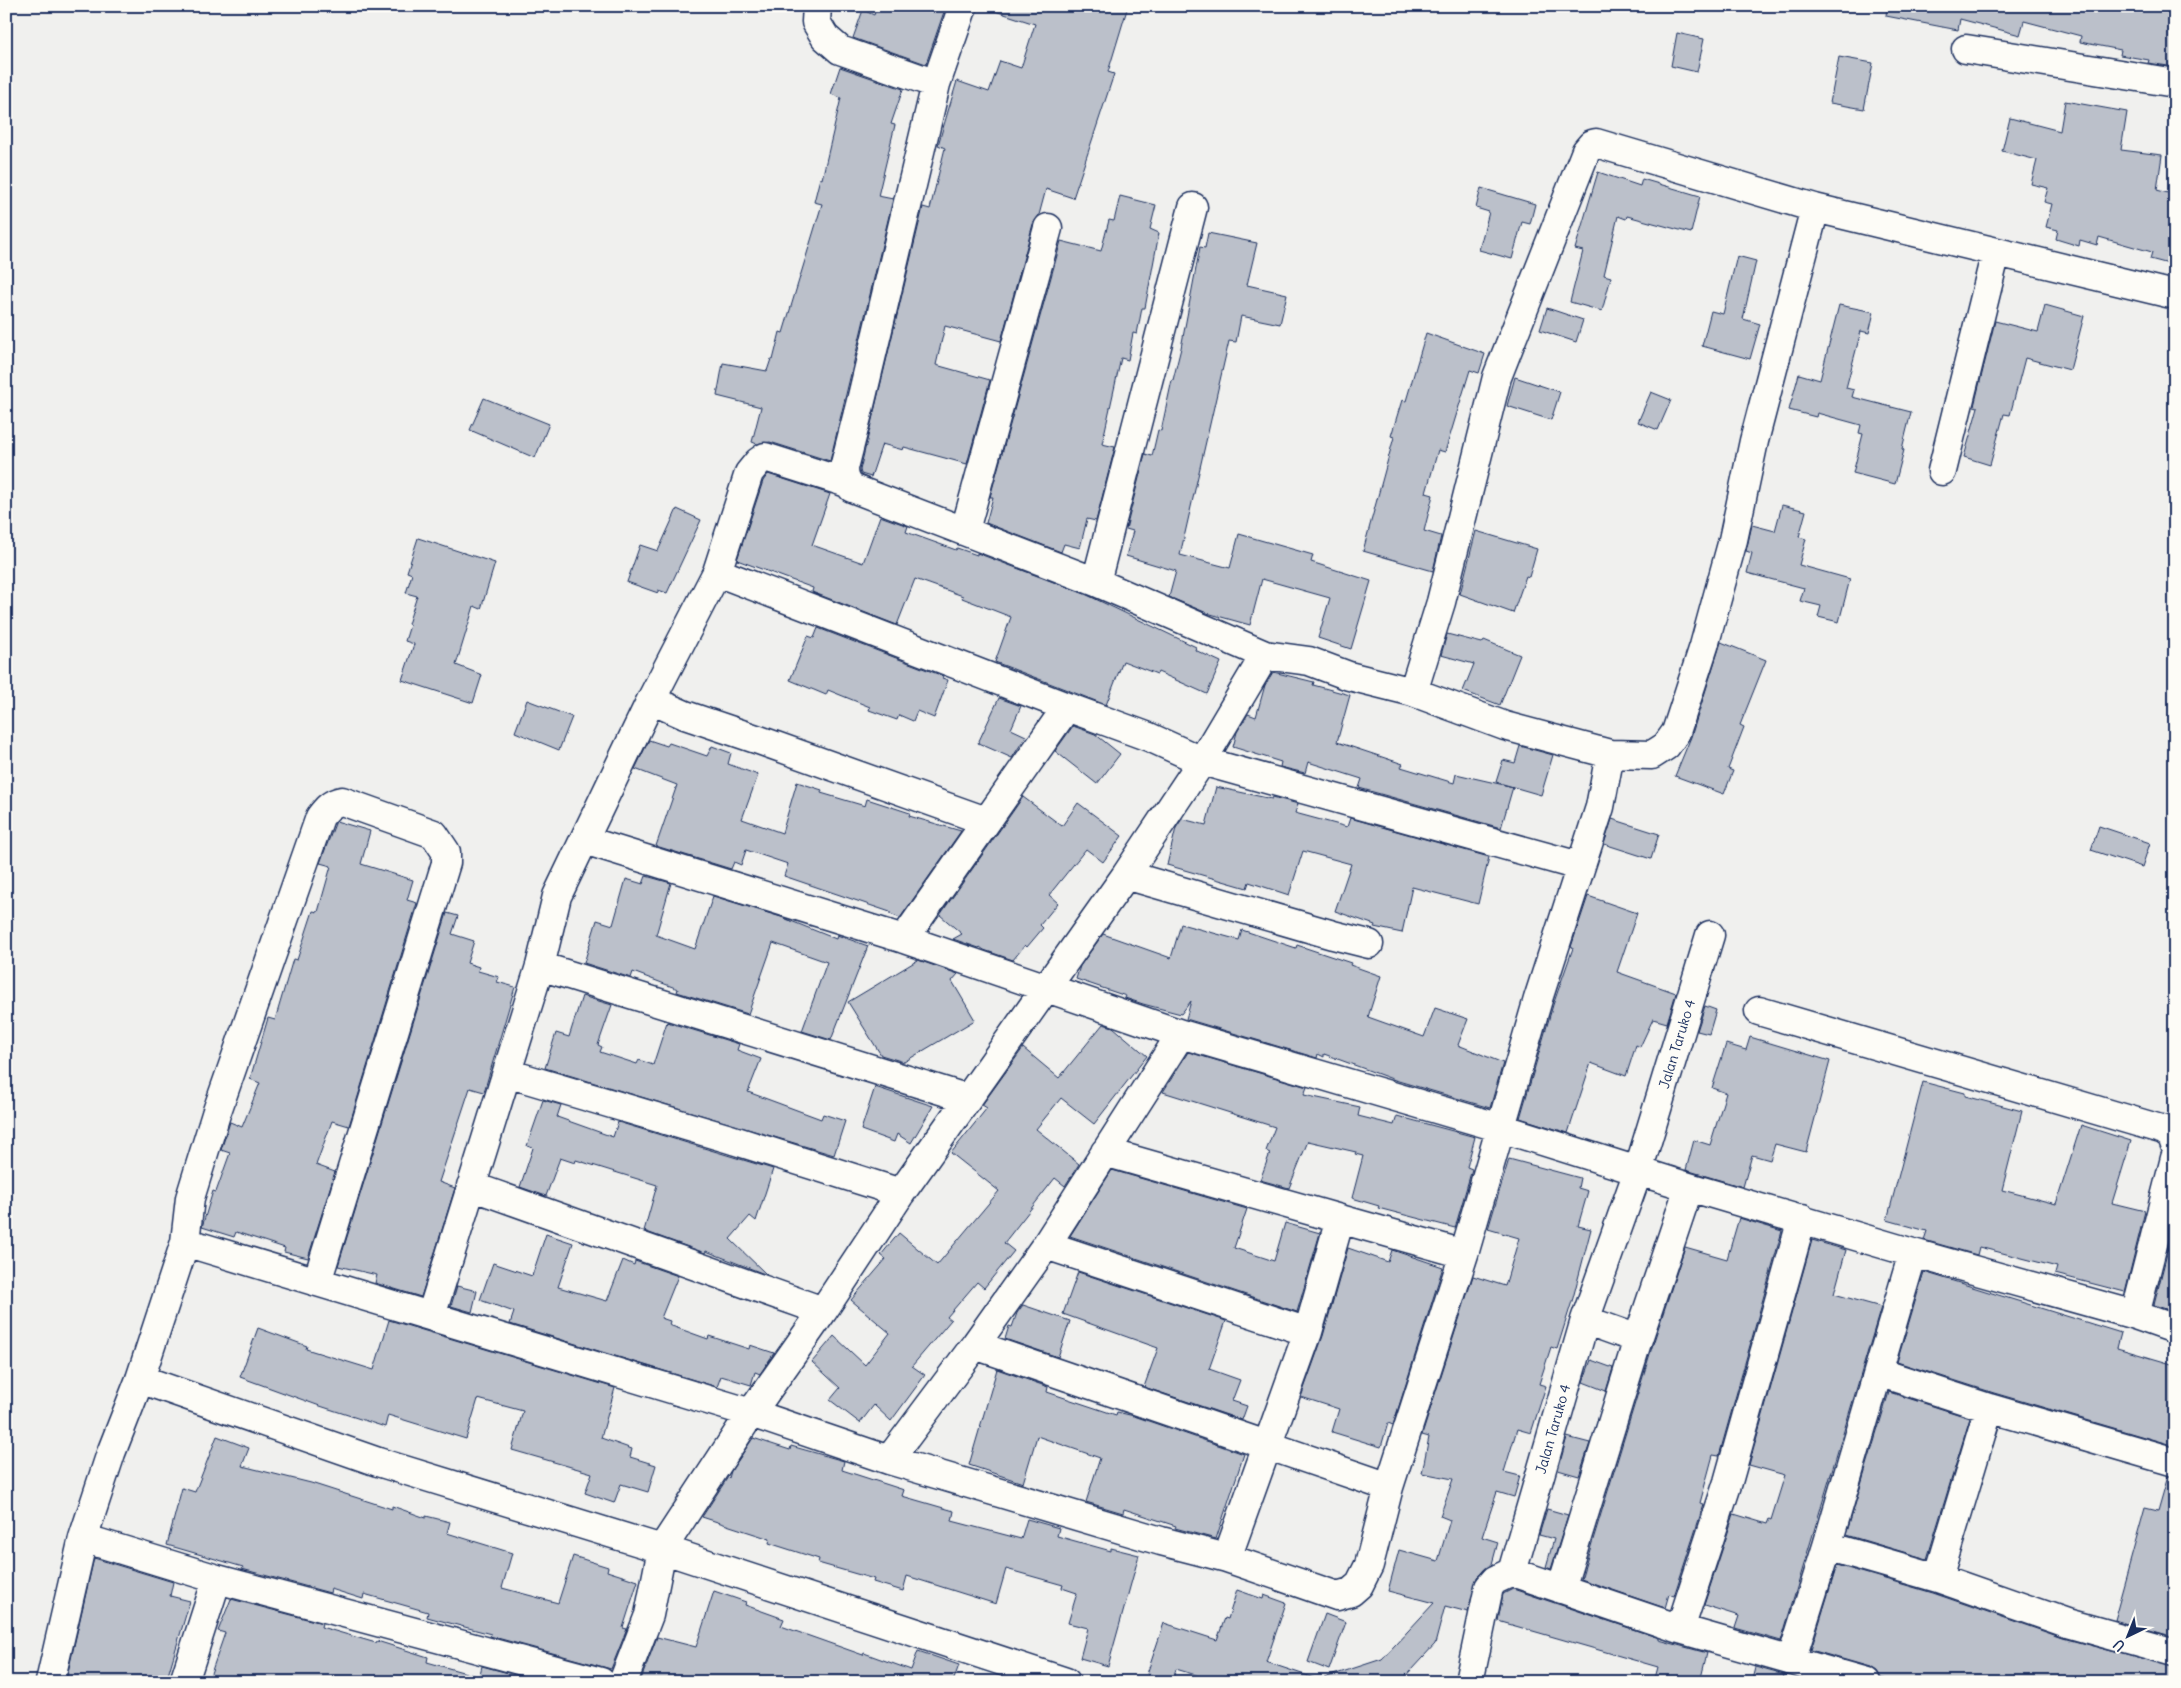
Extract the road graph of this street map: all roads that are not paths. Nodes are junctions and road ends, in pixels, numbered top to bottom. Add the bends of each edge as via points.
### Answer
1 (817, 6) edge
2 (963, 6) edge
3 (1966, 49) dead end
4 (2175, 83) edge
5 (936, 84) junction
6 (1193, 207) dead end
7 (1815, 208) junction
8 (1048, 228) dead end
9 (1996, 252) junction
10 (2175, 295) edge
11 (1942, 471) dead end
12 (847, 483) junction
13 (965, 530) junction
14 (717, 572) junction
15 (1096, 582) junction
16 (1265, 655) junction
17 (1413, 692) junction
18 (651, 700) junction
19 (1067, 707) junction
20 (1610, 754) junction
21 (1202, 761) junction
22 (986, 821) junction
23 (584, 840) junction
24 (1579, 866) junction
25 (1126, 875) junction
26 (1710, 935) dead end
27 (904, 939) junction
28 (1369, 944) dead end
29 (540, 966) junction
30 (1046, 987) junction
31 (1759, 1011) dead end
32 (1180, 1034) junction
33 (507, 1073) junction
34 (966, 1098) junction
35 (1501, 1128) junction
36 (2175, 1145) edge
37 (1105, 1152) junction
38 (2175, 1158) edge
39 (1638, 1171) junction
40 (471, 1186) junction
41 (1689, 1187) junction
42 (901, 1193) junction
43 (1340, 1219) junction
44 (1802, 1219) junction
45 (185, 1242) junction
46 (1046, 1245) junction
47 (1913, 1253) junction
48 (1464, 1254) junction
49 (317, 1282) junction
50 (823, 1311) junction
51 (2135, 1314) junction
52 (431, 1316) junction
53 (1585, 1320) junction
54 (2175, 1329) edge
55 (1308, 1332) junction
56 (1638, 1339) junction
57 (975, 1345) junction
58 (1878, 1372) junction
59 (140, 1379) junction
60 (1989, 1408) junction
61 (751, 1413) junction
62 (1267, 1446) junction
63 (889, 1460) junction
64 (2175, 1462) edge
65 (1389, 1487) junction
66 (83, 1538) junction
67 (1828, 1546) junction
68 (662, 1549) junction
69 (1227, 1558) junction
70 (1512, 1572) junction
71 (1938, 1578) junction
72 (217, 1579) junction
73 (1560, 1588) junction
74 (1680, 1629) junction
75 (2175, 1653) edge
76 (1790, 1661) junction
77 (186, 1681) edge
78 (50, 1682) edge
79 (600, 1682) edge
80 (624, 1682) edge
81 (1066, 1682) edge
82 (1469, 1682) edge
83 (1866, 1682) edge

1 - 5 street via 816,22 825,37 840,50
2 - 5 street
3 - 4 street
5 - 12 street via 844,468
6 - 15 street
7 - 9 street
7 - 17 street via 1596,143 1589,146 1497,377 1441,602
7 - 20 street via 1754,441 1730,550 1676,732 1666,746 1652,755
8 - 13 street
9 - 10 street
9 - 11 street
12 - 13 street via 852,488
12 - 14 street via 765,457 749,473
13 - 15 street
14 - 18 street
14 - 19 street
15 - 16 street
16 - 17 street via 1309,661 1349,676
16 - 21 street
17 - 20 street via 1505,726
18 - 22 street via 685,715
18 - 23 street
19 - 21 street via 1149,737
19 - 22 street
20 - 24 street via 1600,807
21 - 24 street
21 - 25 street
22 - 27 street
23 - 27 street
23 - 29 street via 557,896
24 - 35 street
25 - 28 street
25 - 30 street
26 - 39 street, Jalan Taruko 4
27 - 30 street
29 - 33 street
29 - 34 street
30 - 32 street
30 - 34 street
31 - 36 street via 2164,1130 2172,1136
32 - 35 street
32 - 37 street
33 - 40 street
33 - 42 street
34 - 42 street
35 - 39 street
35 - 48 street
37 - 43 street
37 - 46 street
38 - 51 street
39 - 41 street
39 - 53 street, Jalan Taruko 4
40 - 50 street
40 - 52 street
41 - 44 street
41 - 56 street
42 - 50 street
43 - 48 street
43 - 55 street
44 - 47 street
44 - 74 street via 1728,1482
45 - 49 street
45 - 49 street via 190,1198 216,1114 320,817 326,808 342,801 434,834 446,852 446,863
45 - 59 street
46 - 55 street
46 - 57 street
47 - 51 street
47 - 58 street
48 - 65 street
49 - 52 street
50 - 61 street
51 - 54 street
52 - 61 street
53 - 56 street
53 - 70 street, Jalan Taruko 4
55 - 62 street
56 - 73 street
57 - 62 street
57 - 63 street
58 - 60 street
58 - 67 street
59 - 66 street
59 - 68 street via 378,1462
60 - 64 street
60 - 71 street
61 - 63 street
61 - 68 street
62 - 65 street
62 - 69 street
63 - 69 street
65 - 69 street via 1369,1565 1359,1585 1351,1592 1337,1596
66 - 72 street
66 - 78 street
67 - 71 street
67 - 76 street
68 - 80 street via 649,1615
68 - 81 street
70 - 73 street
70 - 82 street via 1499,1577 1489,1587
71 - 75 street via 2067,1623
72 - 77 street
72 - 79 street
73 - 74 street
74 - 76 street
76 - 83 street

